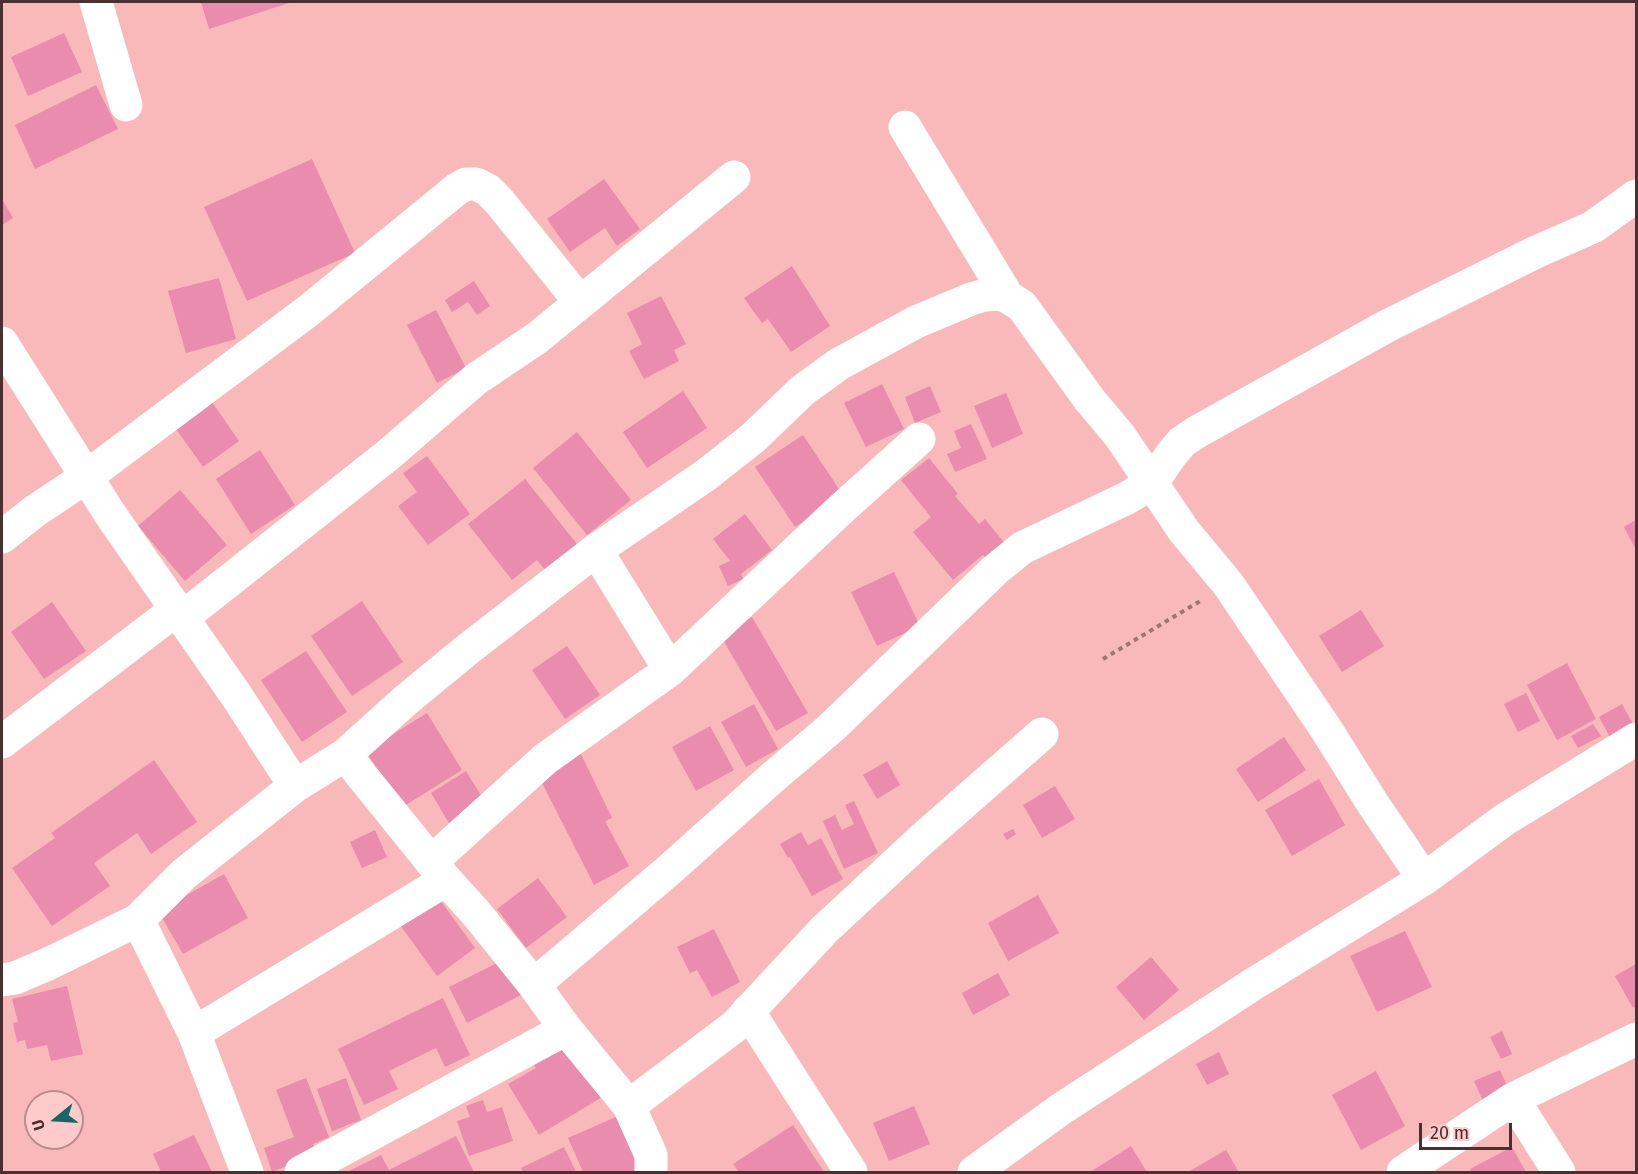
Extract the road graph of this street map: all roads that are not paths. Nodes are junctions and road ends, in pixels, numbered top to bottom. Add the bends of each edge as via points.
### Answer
1 (96, 2) edge
2 (126, 105) dead end
3 (905, 127) dead end
4 (734, 177) dead end
5 (1636, 196) edge
6 (1008, 297) junction
7 (580, 303) junction
8 (2, 343) edge
9 (919, 439) dead end
10 (86, 477) junction
11 (1152, 483) junction
12 (2, 537) edge
13 (596, 550) junction
14 (180, 614) junction
15 (670, 670) junction
16 (1042, 734) dead end
17 (1636, 739) edge
18 (2, 742) edge
19 (345, 756) junction
20 (295, 786) junction
21 (438, 871) junction
22 (1424, 879) junction
23 (138, 920) junction
24 (2, 980) edge
25 (534, 985) junction
26 (748, 1011) junction
27 (566, 1029) junction
28 (194, 1033) junction
29 (1636, 1039) edge
30 (1513, 1099) junction
31 (629, 1106) junction
32 (247, 1173) edge
33 (301, 1173) edge
34 (651, 1173) edge
35 (851, 1173) edge
36 (974, 1173) edge
37 (1403, 1173) edge
38 (1559, 1173) edge

1 - 2 street
3 - 6 street
4 - 7 street
5 - 11 street via 1593,227 1387,326 1195,433 1171,454
6 - 11 street via 1022,306
6 - 13 street via 998,294 971,299 916,322 839,364 803,390 753,438 706,475
7 - 10 street via 499,201 488,190 466,184 308,311
7 - 14 street via 476,379 388,455
8 - 10 street
9 - 15 street
10 - 12 street
10 - 14 street
11 - 22 street via 1228,584
11 - 25 street via 1022,548 831,728
13 - 15 street
13 - 19 street via 468,649
14 - 18 street
14 - 20 street
15 - 21 street via 544,759
16 - 26 street via 824,930
17 - 22 street via 1504,820
19 - 20 street
19 - 21 street
20 - 23 street via 184,874
21 - 25 street
21 - 28 street
22 - 36 street via 1061,1109
23 - 24 street via 48,964
23 - 28 street
25 - 27 street
26 - 31 street via 735,1026
26 - 35 street
27 - 31 street
27 - 33 street
28 - 32 street
29 - 30 street
30 - 37 street
30 - 38 street
31 - 34 street via 651,1155

